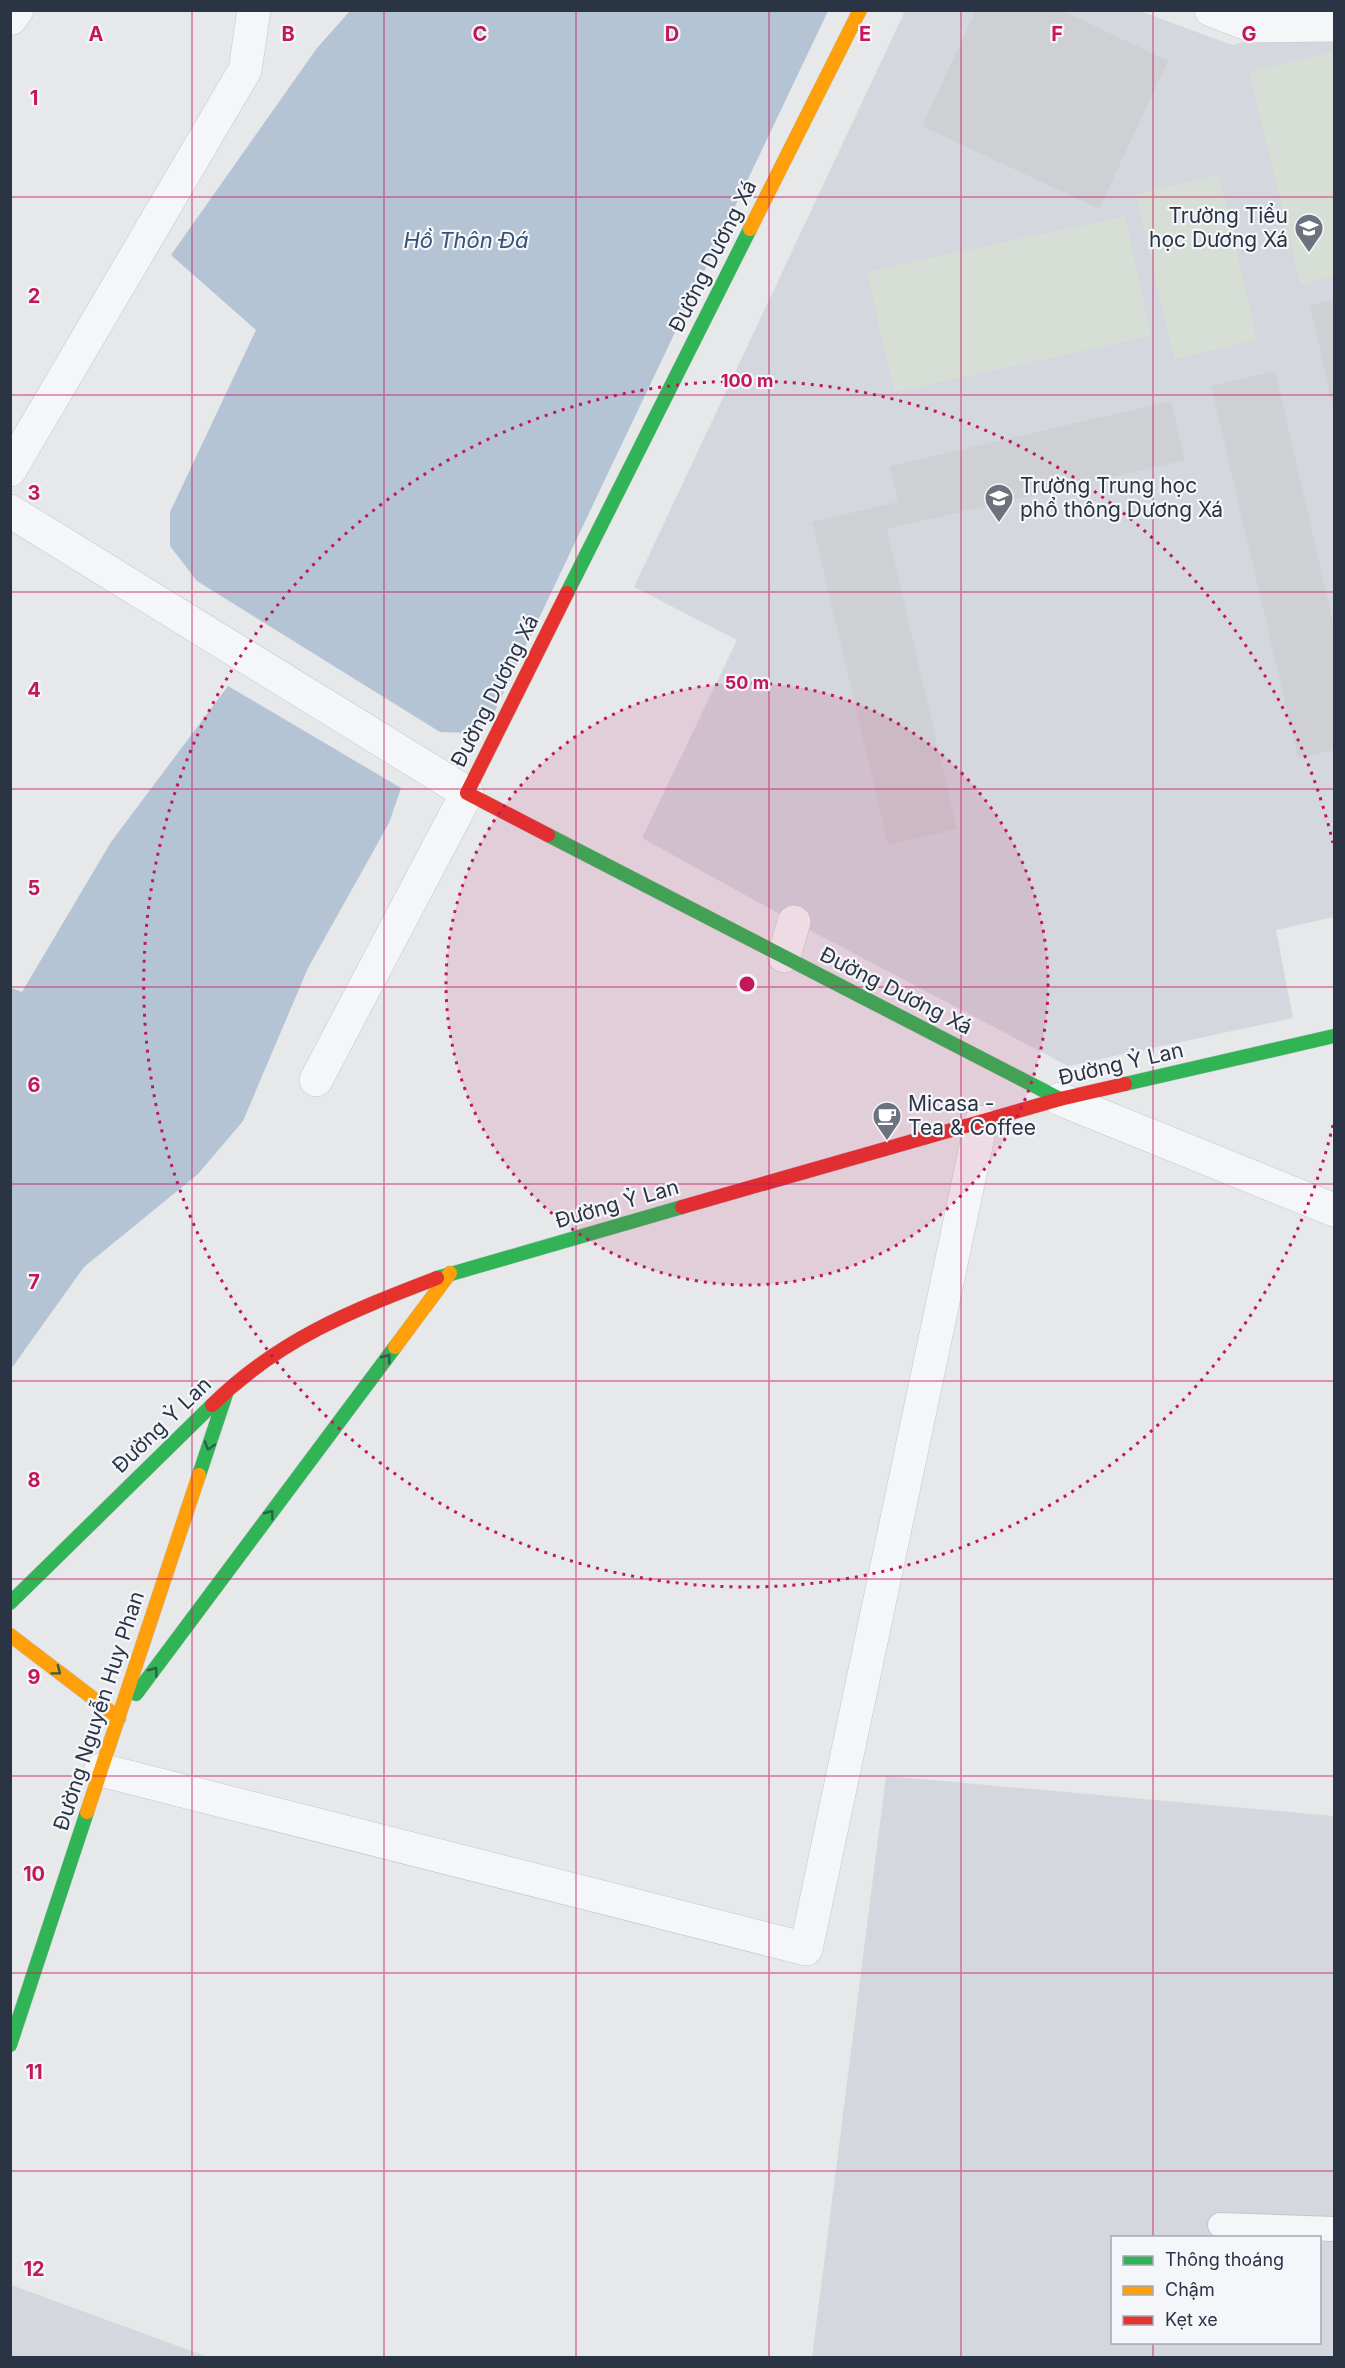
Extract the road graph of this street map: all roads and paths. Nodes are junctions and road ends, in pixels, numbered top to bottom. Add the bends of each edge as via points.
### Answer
1 (16, 10) edge
2 (254, 10) edge
3 (860, 10) edge
4 (1211, 10) edge
5 (10, 19) edge
6 (1335, 25) edge
7 (10, 470) edge
8 (10, 511) edge
9 (467, 793) junction
10 (794, 922) dead end
11 (784, 956) junction
12 (1335, 1036) edge
13 (316, 1080) dead end
14 (1060, 1099) junction
15 (981, 1122) junction
16 (1335, 1210) edge
17 (450, 1273) junction
18 (227, 1390) junction
19 (10, 1603) edge
20 (10, 1635) edge
21 (119, 1718) junction
22 (101, 1770) junction
23 (10, 2045) edge
24 (1220, 2225) dead end
25 (1335, 2229) edge

1 - 5 street
2 - 7 street via 245,70
3 - 9 street, Đường Dương Xá
4 - 6 street via 1252,26
8 - 9 street
9 - 11 street, Đường Dương Xá
9 - 13 street
10 - 11 street
11 - 14 street, Đường Dương Xá
12 - 14 street, Đường Ỷ Lan
14 - 15 street, Đường Ỷ Lan
14 - 16 street
15 - 17 street, Đường Ỷ Lan
15 - 22 street via 806,1949
17 - 18 street, Đường Ỷ Lan via 351,1311 284,1347
21 -> 17 street
18 - 19 street, Đường Ỷ Lan
18 -> 21 street, Đường Nguyễn Huy Phan
20 -> 21 street
21 - 22 street, Đường Nguyễn Huy Phan
22 - 23 street, Đường Nguyễn Huy Phan
24 - 25 lane

